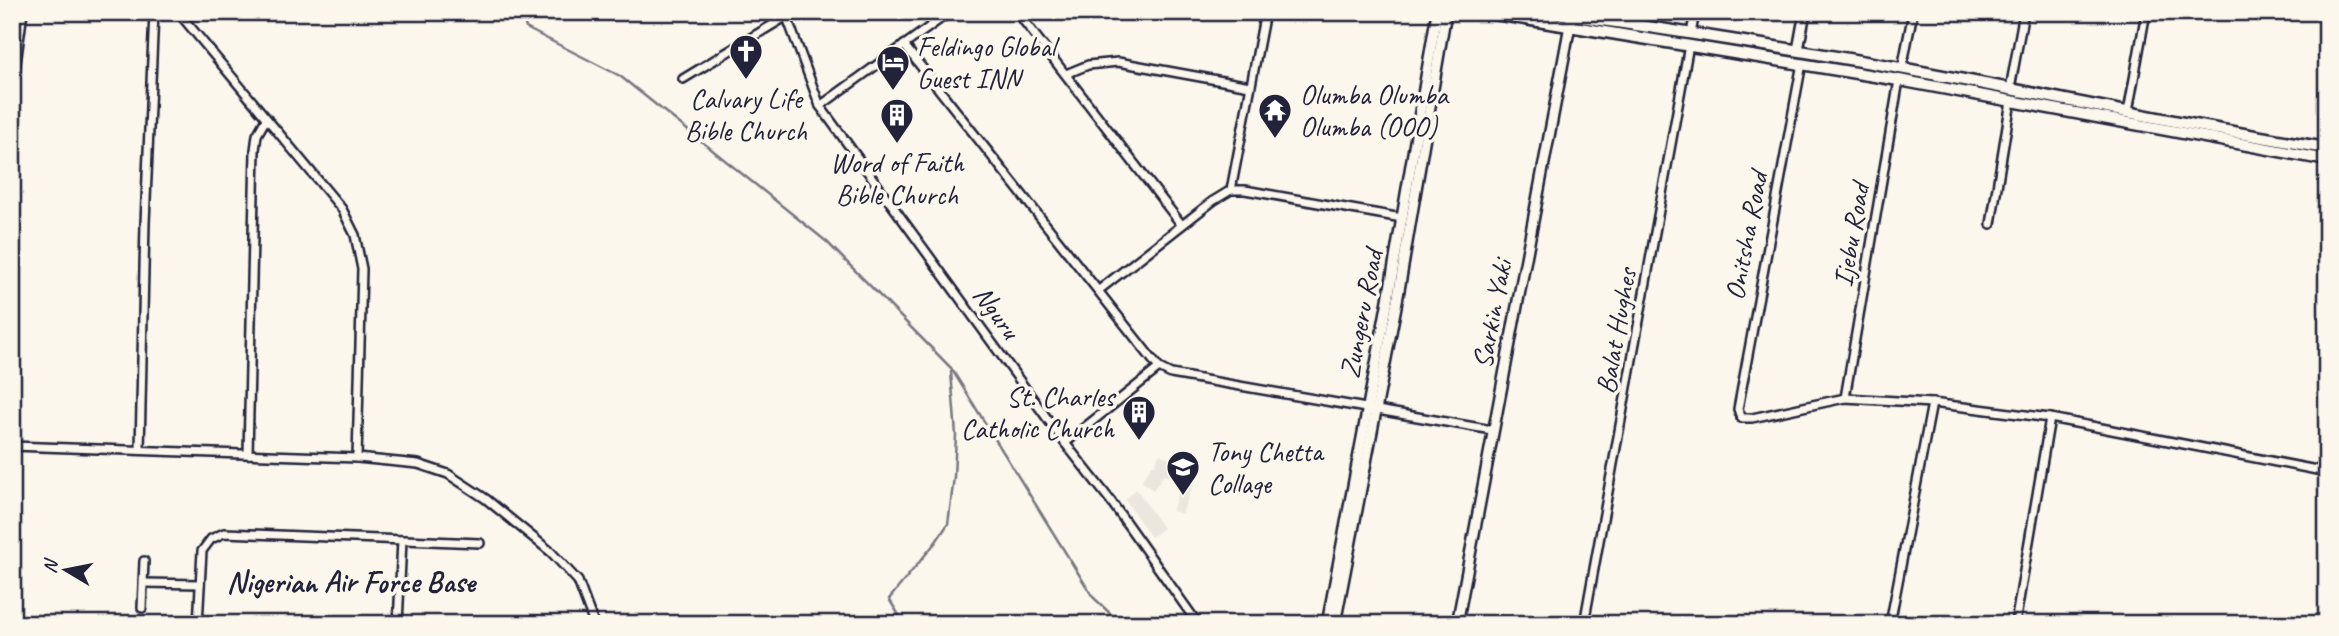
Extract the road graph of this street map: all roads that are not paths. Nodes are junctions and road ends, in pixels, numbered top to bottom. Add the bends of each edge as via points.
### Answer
1 (23, 12) edge
2 (155, 12) edge
3 (178, 12) edge
4 (950, 12) edge
5 (1017, 12) edge
6 (1265, 12) edge
7 (1437, 12) edge
8 (1446, 12) edge
9 (1482, 12) edge
10 (1550, 12) edge
11 (1695, 12) edge
12 (1805, 12) edge
13 (1913, 12) edge
14 (2024, 12) edge
15 (2146, 12) edge
16 (786, 14) edge
17 (1573, 14) edge
18 (1570, 27) junction
19 (1691, 34) junction
20 (904, 45) junction
21 (1689, 45) junction
22 (1798, 50) junction
23 (1802, 63) junction
24 (1902, 69) junction
25 (1066, 74) junction
26 (683, 79) dead end
27 (1899, 80) junction
28 (1250, 86) junction
29 (2010, 89) junction
30 (12, 93) edge
31 (2011, 101) junction
32 (820, 106) junction
33 (2128, 112) junction
34 (266, 119) junction
35 (2327, 148) edge
36 (2296, 149) junction
37 (2327, 160) edge
38 (1231, 191) junction
39 (1402, 218) junction
40 (1181, 224) junction
41 (1991, 224) dead end
42 (1099, 289) junction
43 (1159, 368) junction
44 (1845, 398) junction
45 (1932, 403) junction
46 (1371, 410) junction
47 (2050, 418) junction
48 (1492, 430) junction
49 (1065, 443) junction
50 (12, 446) edge
51 (140, 450) junction
52 (248, 454) junction
53 (356, 458) junction
54 (2327, 472) edge
55 (402, 540) junction
56 (480, 543) dead end
57 (144, 561) dead end
58 (144, 583) junction
59 (200, 584) junction
60 (142, 608) dead end
61 (198, 624) edge
62 (398, 624) edge
63 (594, 624) edge
64 (1198, 624) edge
65 (1327, 624) edge
66 (1335, 624) edge
67 (1457, 624) edge
68 (1584, 624) edge
69 (1890, 624) edge
70 (2015, 624) edge

1 - 30 street
2 - 51 street
3 - 34 street
4 - 20 street
5 - 25 street
6 - 28 street
7 - 39 street, Zungeru Road
8 - 46 street via 1412,220
9 - 18 main road
10 - 17 main road
11 - 19 street
12 - 22 street
13 - 24 street
14 - 29 street
15 - 33 street
16 - 26 street
16 - 32 street, Nguru
17 - 18 street, Sarkin Yaki
17 - 19 main road
18 - 21 main road
18 - 48 street, Sarkin Yaki
19 - 22 main road
20 - 32 street
20 - 42 street
21 - 23 main road
21 - 68 street, Balat Hughes
22 - 24 main road
23 - 27 main road
23 - 44 street, Onitsha Road via 1738,409 1741,418 1752,418
24 - 29 main road
25 - 28 street via 1088,65 1118,62
25 - 40 street
27 - 31 main road
27 - 44 street, Ijebu Road
28 - 38 street
29 - 33 main road
31 - 36 main road
31 - 41 street
32 - 49 street, Nguru
33 - 36 main road
34 - 52 street via 256,143
34 - 53 street via 342,209 358,243 362,269
35 - 36 main road
36 - 37 main road
38 - 39 street
38 - 40 street
39 - 46 street, Zungeru Road
40 - 42 street
42 - 43 street
43 - 46 street via 1171,374
43 - 49 street
44 - 45 street
45 - 47 street
45 - 69 street
46 - 48 street
46 - 65 street, Zungeru Road
46 - 66 street
47 - 54 street
47 - 70 street
48 - 67 street, Sarkin Yaki
49 - 64 street, Nguru
50 - 51 street
51 - 52 street
52 - 53 street
53 - 63 street via 418,464 448,474 486,499 551,552 578,581
55 - 56 street
55 - 59 street via 224,533 202,551
55 - 62 street
57 - 58 street
58 - 59 street
58 - 60 street
59 - 61 street

